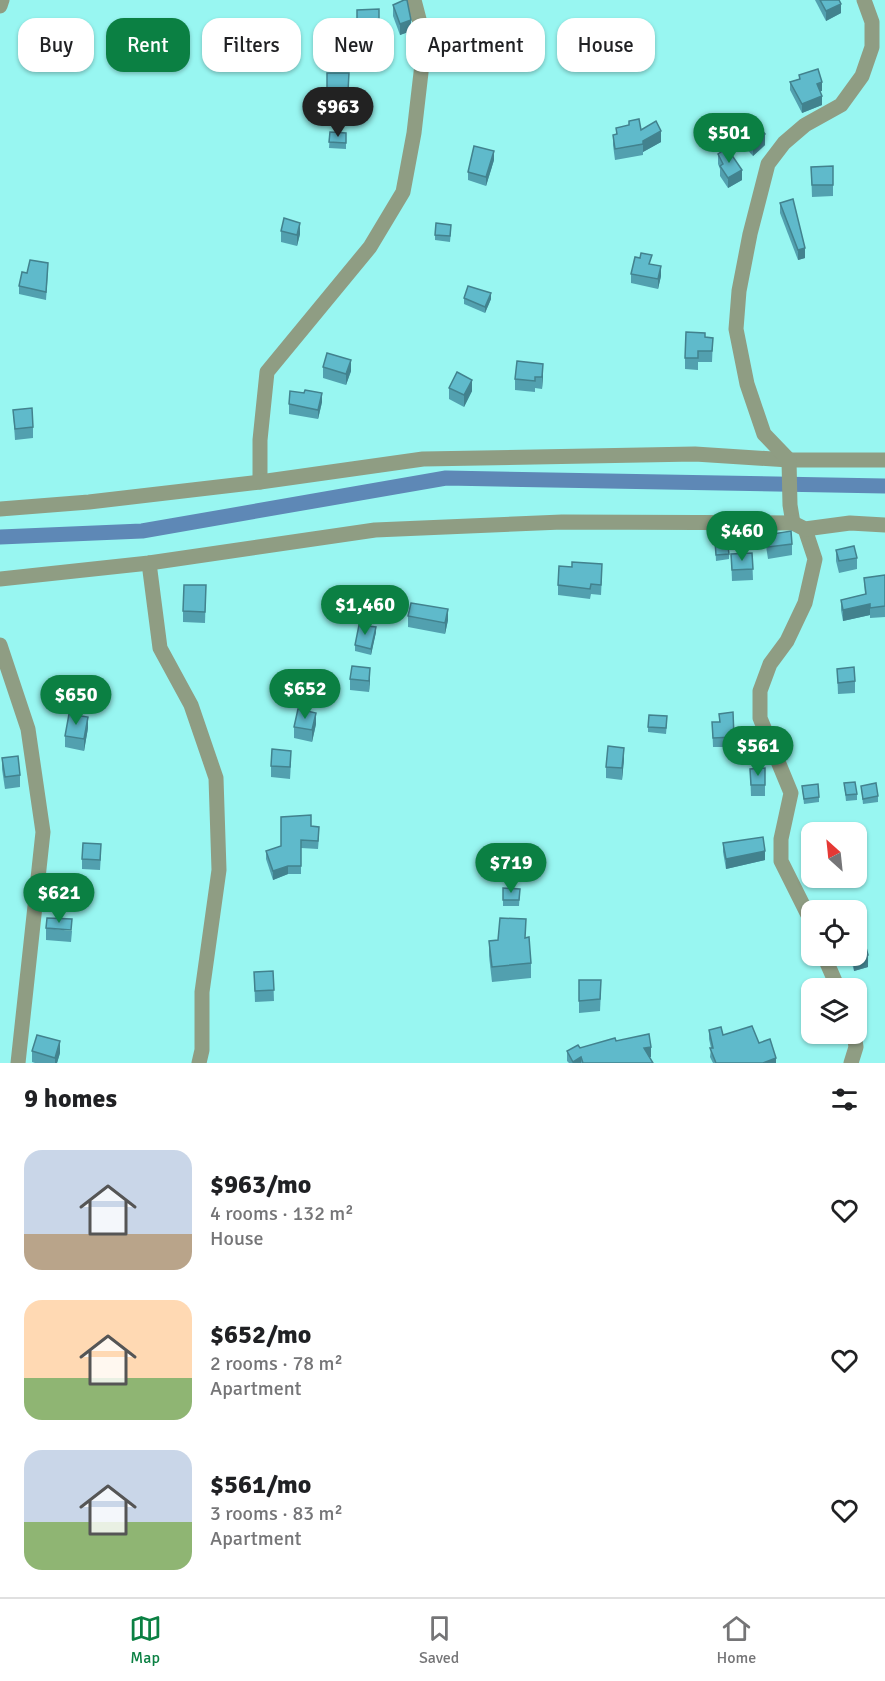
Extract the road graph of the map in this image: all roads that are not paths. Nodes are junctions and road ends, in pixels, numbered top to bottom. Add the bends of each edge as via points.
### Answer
1 (2, 0) edge
2 (414, 0) edge
3 (864, 0) edge
4 (0, 6) edge
5 (789, 460) junction
6 (885, 460) edge
7 (260, 482) junction
8 (0, 509) edge
9 (885, 525) edge
10 (799, 526) junction
11 (149, 563) junction
12 (0, 579) edge
13 (0, 645) edge
14 (801, 901) edge
15 (856, 1044) edge
16 (18, 1063) edge
17 (199, 1063) edge
18 (851, 1063) edge

1 - 4 street
2 - 7 street via 420,23 422,64 403,192 370,247 267,372
3 - 5 street via 872,22 872,47 862,76 841,105 784,142 768,164 739,291 736,329 747,384 764,434
5 - 6 street
5 - 7 street via 695,454 423,459
5 - 10 street via 790,505
7 - 8 street
9 - 10 street
10 - 11 street via 562,522 375,530
10 - 14 street via 815,559 805,603 787,641 770,664 760,691 760,718 791,793 781,839 781,861
11 - 12 street
11 - 17 street via 160,648 191,705 216,778 219,870 202,992
13 - 16 street via 28,729 42,832
15 - 18 street

